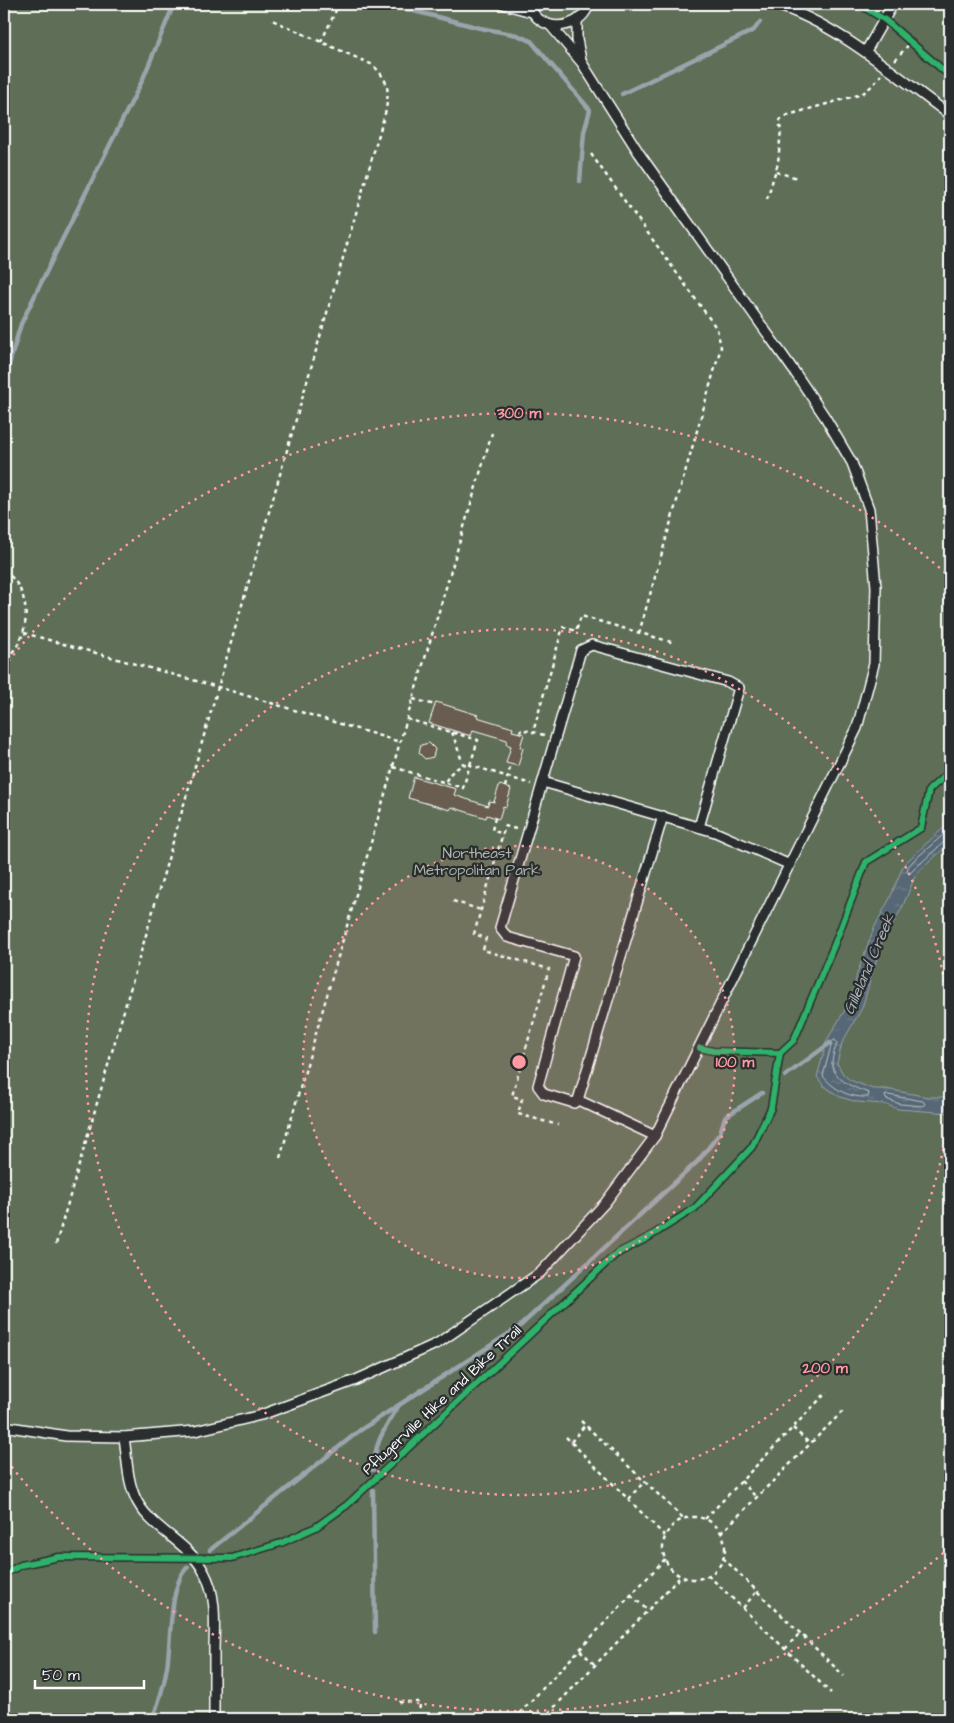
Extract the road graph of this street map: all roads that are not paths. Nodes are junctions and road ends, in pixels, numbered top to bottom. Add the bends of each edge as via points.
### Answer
1 (503, 4) edge
2 (773, 4) edge
3 (893, 4) edge
4 (590, 5) edge
5 (530, 8) edge
6 (577, 21) junction
7 (550, 25) junction
8 (866, 51) junction
9 (582, 63) junction
10 (950, 115) edge
11 (543, 782) junction
12 (663, 816) junction
13 (699, 827) junction
14 (790, 865) junction
15 (578, 1100) junction
16 (655, 1136) junction
17 (4, 1426) edge
18 (124, 1437) junction
19 (4, 1714) edge
20 (14, 1719) edge
21 (214, 1719) edge

1 - 5 lane
2 - 8 lane via 790,9
3 - 8 lane
4 - 6 lane
5 - 7 lane via 540,20
6 - 7 lane via 564,26
6 - 9 lane
7 - 9 lane
8 - 10 lane
9 - 14 lane via 639,153 825,417 852,463 870,509 876,587 874,664 857,728
11 - 12 lane
11 - 13 lane via 581,650 592,645 728,682 739,688
11 - 15 lane via 500,928 507,937 574,956 538,1086 544,1094 574,1103
12 - 13 lane
12 - 15 lane
13 - 14 lane
14 - 16 lane
15 - 16 lane
16 - 18 lane via 605,1203 540,1273 438,1343 356,1380 262,1415 196,1431
17 - 18 lane via 66,1436
18 - 21 lane via 135,1498 146,1514 197,1559 211,1591
19 - 20 lane

